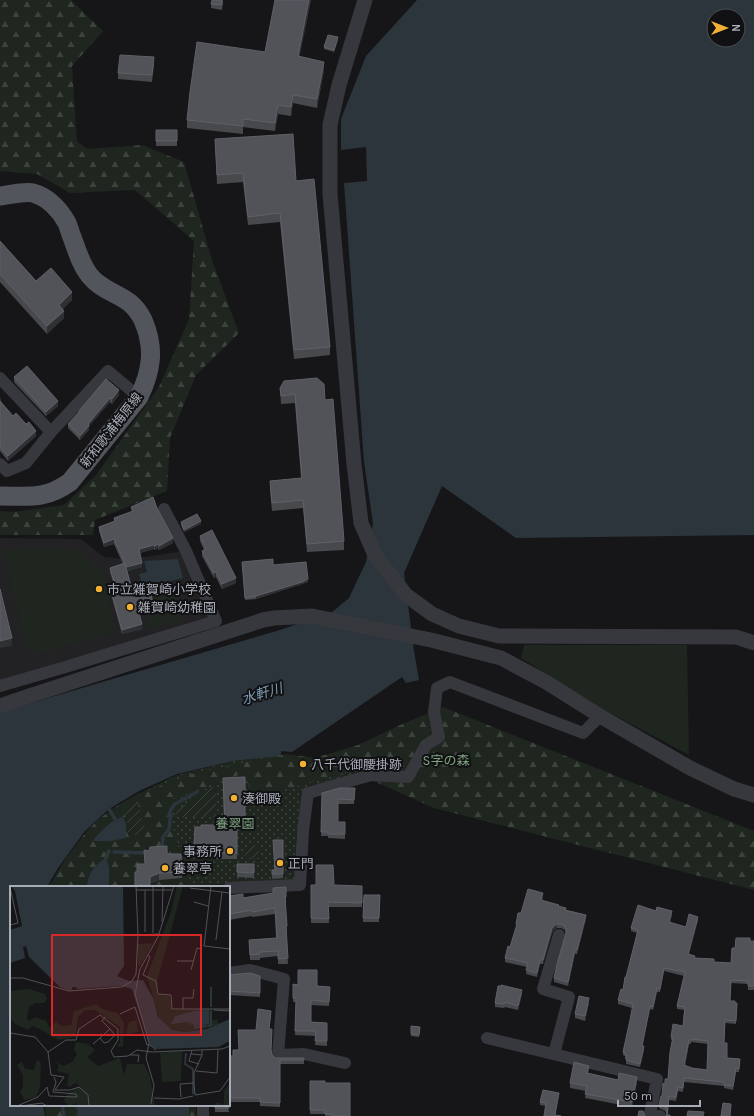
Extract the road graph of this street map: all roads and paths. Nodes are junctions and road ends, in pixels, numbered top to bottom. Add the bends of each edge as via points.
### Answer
1 (365, 0) edge
2 (0, 196) edge
3 (0, 378) edge
4 (139, 397) junction
5 (51, 432) junction
6 (0, 464) edge
7 (0, 496) edge
8 (164, 509) dead end
9 (754, 643) edge
10 (23, 677) junction
11 (0, 686) edge
12 (29, 696) junction
13 (0, 706) edge
14 (600, 716) junction
15 (754, 795) edge
16 (230, 888) edge
17 (559, 934) dead end
18 (230, 973) edge
19 (486, 1038) dead end
20 (554, 1054) junction
21 (345, 1063) dead end
22 (660, 1116) edge

1 - 9 street via 339,85 330,126 330,194 361,523 375,555 406,595 432,614 459,626 499,636 736,637
2 - 4 main road, 新和歌浦梅原線 via 32,193 43,196 52,203 67,224 80,260 90,276 99,285 132,304 139,312 149,339 151,356 146,382
3 - 5 street
4 - 5 street via 108,370
4 - 7 main road, 新和歌浦梅原線 via 70,482 62,488 42,495
5 - 6 street via 26,463 7,471
8 - 10 street via 186,551 216,621
10 - 11 street
10 - 12 street
12 - 13 street
12 - 14 street via 263,620 312,616 431,640 501,658 546,682
14 - 15 street via 690,768
14 - 16 street via 583,734 450,682 437,688 434,712 439,737 426,745 408,777 371,775 308,793 300,884
17 - 20 street via 543,989 569,997
18 - 21 street via 250,970 284,979 278,1055 304,1054
19 - 20 street
20 - 22 street via 657,1079 650,1114

